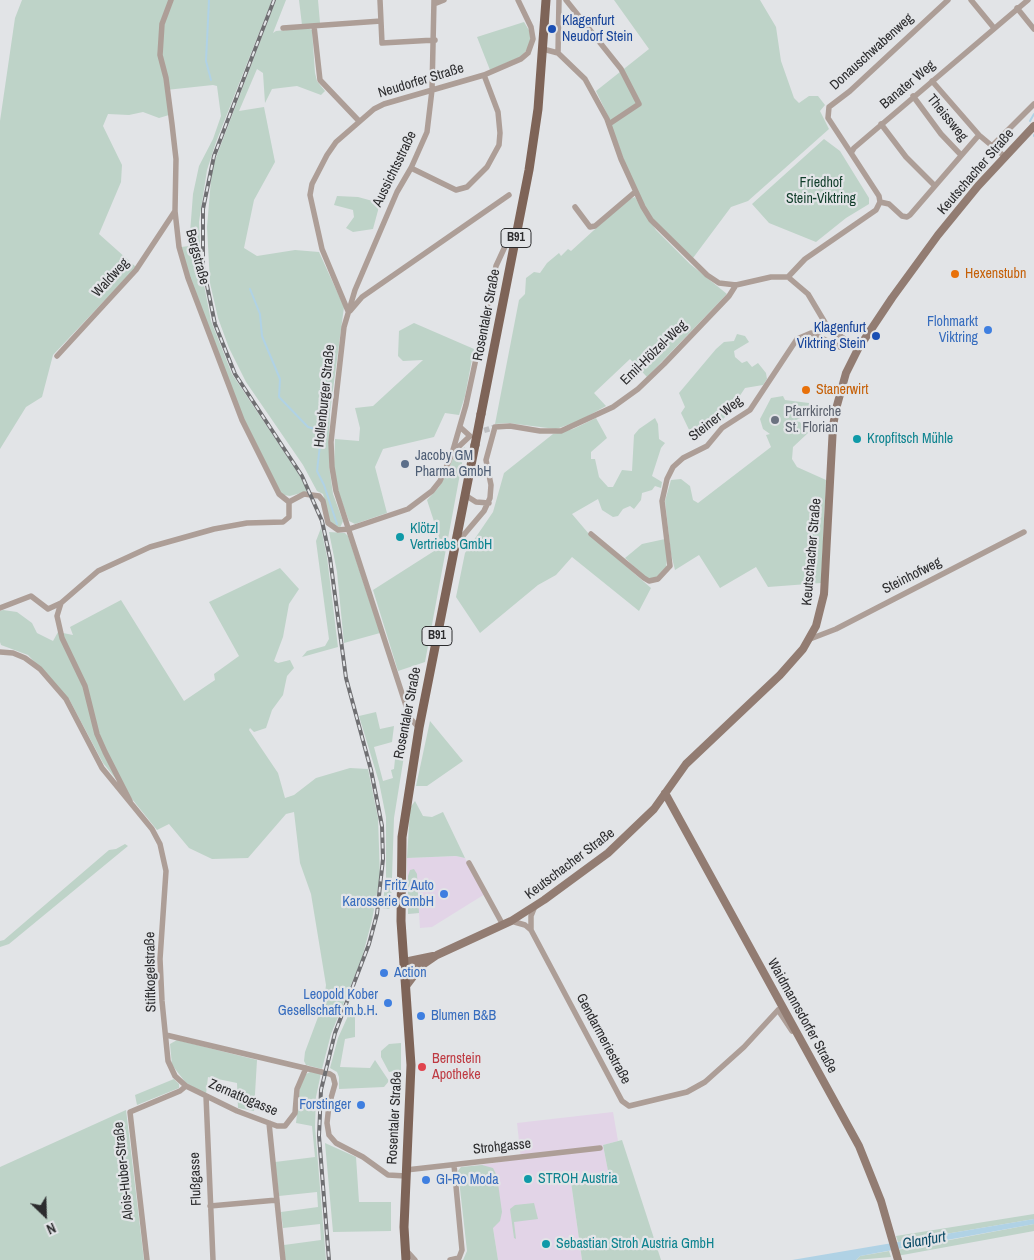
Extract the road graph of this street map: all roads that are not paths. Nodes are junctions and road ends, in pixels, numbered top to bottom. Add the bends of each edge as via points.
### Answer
1 (171, 0) edge
2 (380, 0) edge
3 (444, 0) edge
4 (518, 0) edge
5 (546, 0) edge
6 (559, 0) edge
7 (566, 0) edge
8 (948, 0) edge
9 (971, 0) edge
10 (1028, 0) edge
11 (434, 2) edge
12 (1018, 8) junction
13 (381, 21) junction
14 (314, 26) junction
15 (283, 28) dead end
16 (994, 28) junction
17 (1034, 29) edge
18 (435, 40) junction
19 (543, 50) junction
20 (558, 52) junction
21 (484, 75) junction
22 (932, 81) junction
23 (432, 90) junction
24 (913, 96) junction
25 (1034, 104) edge
26 (359, 121) junction
27 (609, 124) junction
28 (881, 124) junction
29 (1034, 126) edge
30 (979, 135) junction
31 (992, 146) junction
32 (851, 153) junction
33 (961, 155) junction
34 (1004, 156) junction
35 (411, 168) junction
36 (934, 186) junction
37 (635, 192) junction
38 (509, 195) dead end
39 (880, 202) junction
40 (575, 207) dead end
41 (175, 211) junction
42 (508, 240) dead end
43 (788, 277) junction
44 (736, 285) junction
45 (348, 313) junction
46 (855, 347) junction
47 (57, 356) dead end
48 (460, 427) junction
49 (453, 452) junction
50 (465, 495) junction
51 (289, 502) junction
52 (489, 502) junction
53 (349, 529) junction
54 (1024, 532) dead end
55 (591, 534) dead end
56 (455, 545) junction
57 (61, 603) junction
58 (0, 608) edge
59 (48, 609) junction
60 (57, 616) junction
61 (810, 639) junction
62 (0, 652) edge
63 (419, 728) junction
64 (665, 793) junction
65 (130, 801) junction
66 (469, 863) dead end
67 (535, 906) junction
68 (522, 915) junction
69 (511, 921) junction
70 (503, 925) junction
71 (529, 927) junction
72 (437, 956) junction
73 (404, 962) junction
74 (420, 966) junction
75 (406, 986) junction
76 (166, 1035) junction
77 (809, 1055) junction
78 (306, 1068) junction
79 (186, 1086) junction
80 (206, 1096) junction
81 (269, 1123) junction
82 (600, 1148) dead end
83 (454, 1165) junction
84 (406, 1173) junction
85 (277, 1200) junction
86 (210, 1206) junction
87 (405, 1249) junction
88 (897, 1258) edge
89 (147, 1260) edge
90 (213, 1260) edge
91 (283, 1260) edge
92 (406, 1260) edge
93 (415, 1260) edge
94 (450, 1260) edge

1 - 41 street, Bergstraße via 162,24 160,55 176,159
2 - 13 street
3 - 11 street
4 - 21 street, Neudorfer Straße via 531,27 532,45 521,59
5 - 19 main road, Rosentaler Straße / B91
6 - 20 street
7 - 27 street via 622,69 639,104
8 - 32 street, Donauschwabenweg via 829,107 828,118
9 - 16 street
10 - 12 street, Banater Weg
11 - 18 street, Aussichtsstraße
12 - 16 street, Banater Weg
12 - 17 street
13 - 14 street
13 - 18 street via 382,43
14 - 15 street
14 - 26 street via 320,80
16 - 22 street, Banater Weg
18 - 23 street, Aussichtsstraße
19 - 20 street
19 - 50 main road, Rosentaler Straße / B91, bridge via 529,170
20 - 27 street via 584,78
21 - 23 street, Neudorfer Straße
21 - 35 street via 498,112 500,133 499,145 487,167 467,187 456,190
22 - 24 street, Banater Weg
22 - 30 street
23 - 26 street, Neudorfer Straße via 384,104
23 - 35 street, Aussichtsstraße via 427,132
24 - 28 street, Banater Weg
24 - 33 street, Theissweg
25 - 31 street
26 - 45 street, Neudorfer Straße via 327,155 310,195 322,249
27 - 37 street
28 - 32 street, Banater Weg via 857,143
28 - 36 street
29 - 34 main road, Keutschacher Straße
30 - 31 street
30 - 33 street
31 - 34 street
32 - 39 street
33 - 36 street
34 - 46 main road, Keutschacher Straße via 938,235
35 - 45 street, Aussichtsstraße via 378,235
36 - 39 street via 907,217 889,204
37 - 40 street via 595,226 590,227
37 - 44 street via 651,220 707,275 719,283
38 - 45 street via 362,298
39 - 43 street via 876,210 806,259
41 - 47 street, Waldweg via 136,270
41 - 51 street, Bergstraße via 176,235 188,278 238,412 279,494
42 - 48 street via 496,266
43 - 44 street via 771,277
43 - 46 street via 808,294 828,326
44 - 52 street, Emil-Hölzel-Weg via 663,366 613,407 561,431 495,427 486,460 491,485
45 - 53 street, Hollenburger Straße via 331,442 336,491
46 - 55 street, Steiner Weg via 840,346 810,333 797,339 750,410 726,425 707,446 673,467 662,501 670,566 658,579 649,581 644,578
46 - 61 main road, Keutschacher Straße via 836,409 824,594
48 - 49 street
48 - 49 street via 470,436
49 - 53 street via 440,481 424,498 389,517
50 - 52 street via 476,502
50 - 56 main road, Rosentaler Straße / B91
51 - 53 street via 304,494 319,496 331,527
51 - 57 street via 289,517 283,522 247,523 214,529 150,547 98,571
52 - 56 street
53 - 63 street, Hollenburger Straße via 410,718
54 - 61 street, Steinhofweg via 836,629
56 - 63 main road, Rosentaler Straße / B91
57 - 59 street
57 - 60 street
58 - 59 street via 31,596
59 - 60 street
60 - 65 street via 62,638 85,686 97,734
61 - 64 main road, Keutschacher Straße via 780,675 686,764
62 - 65 street, Stiftkogelstraße via 25,658 40,669 66,699 102,768
63 - 73 main road, Rosentaler Straße / B91 via 402,837
64 - 67 main road, Keutschacher Straße via 625,839
64 - 77 main road, Waidmannsdorfer Straße
65 - 76 street, Stiftkogelstraße via 160,844 166,870 160,959
66 - 70 street
67 - 68 main road, Keutschacher Straße
67 - 71 street
68 - 69 main road, Keutschacher Straße
68 - 71 street, Gendarmeriestraße via 526,916
69 - 70 main road, Keutschacher Straße
69 - 71 street
70 - 72 main road, Keutschacher Straße
71 - 77 street, Gendarmeriestraße via 622,1101 629,1106 678,1095 705,1082 778,1010
72 - 73 main road
72 - 74 main road
73 - 74 main road via 412,968
73 - 75 main road, Rosentaler Straße / B91
74 - 75 main road
75 - 84 main road, Rosentaler Straße / B91 via 411,1065
76 - 78 street
76 - 79 street, Zernattogasse via 171,1070
77 - 88 main road, Waidmannsdorfer Straße via 869,1168
78 - 81 street, Zernattogasse via 298,1084 292,1119 285,1126
78 - 84 street via 330,1074 335,1079 327,1123 332,1138 388,1175
79 - 80 street, Zernattogasse
79 - 89 street, Alois-Huber-Straße via 130,1112
80 - 81 street, Zernattogasse
80 - 86 street, Flußgasse
81 - 85 street
82 - 83 street, Strohgasse
83 - 84 street, Strohgasse
83 - 94 street via 462,1250 459,1258
84 - 87 main road, Rosentaler Straße / B91
85 - 86 street
85 - 91 street
86 - 90 street, Flußgasse
87 - 92 main road, Rosentaler Straße / B91
87 - 93 street

